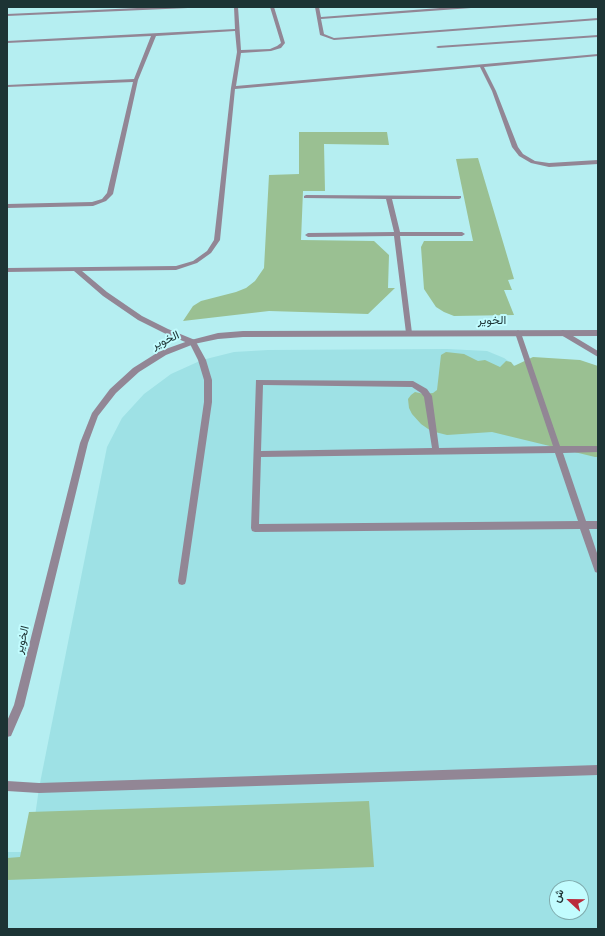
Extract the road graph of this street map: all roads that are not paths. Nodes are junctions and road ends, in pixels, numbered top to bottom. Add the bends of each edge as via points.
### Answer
1 (188, 7) edge
2 (236, 7) edge
3 (272, 7) edge
4 (317, 7) edge
5 (471, 7) edge
6 (7, 15) edge
7 (319, 18) junction
8 (598, 20) edge
9 (238, 30) junction
10 (154, 34) junction
11 (598, 36) edge
12 (7, 42) edge
13 (438, 47) dead end
14 (239, 52) junction
15 (598, 55) edge
16 (481, 65) junction
17 (136, 80) junction
18 (7, 86) edge
19 (233, 88) junction
20 (598, 162) edge
21 (306, 197) dead end
22 (389, 197) junction
23 (459, 197) dead end
24 (7, 206) edge
25 (397, 234) junction
26 (462, 234) dead end
27 (308, 235) dead end
28 (7, 270) edge
29 (76, 270) junction
30 (409, 333) junction
31 (518, 333) junction
32 (563, 333) junction
33 (598, 333) edge
34 (193, 342) junction
35 (598, 354) edge
36 (557, 449) junction
37 (598, 449) edge
38 (436, 451) junction
39 (257, 454) junction
40 (598, 525) edge
41 (584, 526) junction
42 (598, 569) edge
43 (182, 581) dead end
44 (7, 732) edge
45 (598, 770) edge
46 (7, 786) edge

1 - 6 street
2 - 9 street
3 - 14 street via 283,43 271,50
4 - 7 street
5 - 7 street
7 - 8 street via 322,35 334,39
9 - 10 street
9 - 14 street
10 - 12 street
10 - 17 street
11 - 13 street
14 - 19 street
15 - 16 street
16 - 19 street
16 - 20 street via 521,155 533,162 549,165
17 - 18 street
17 - 24 street via 110,194 104,200 93,204
19 - 29 street via 217,240 209,252 195,262 176,268
21 - 22 street
22 - 23 street
22 - 25 street
25 - 26 street
25 - 27 street
25 - 30 street
28 - 29 street
29 - 34 street via 140,318
30 - 31 street, الخوير
30 - 34 street, الخوير via 243,334
31 - 32 street, الخوير
31 - 36 street
32 - 33 street, الخوير
32 - 35 street
34 - 43 street via 208,380 208,397
34 - 44 street, الخوير via 163,353 136,370 113,390 95,415 84,443 19,706
36 - 37 street
36 - 38 street
36 - 41 street
38 - 39 street
38 - 39 street via 428,396 413,384 259,382
39 - 41 street via 255,528
40 - 41 street
41 - 42 street
45 - 46 street via 47,787

